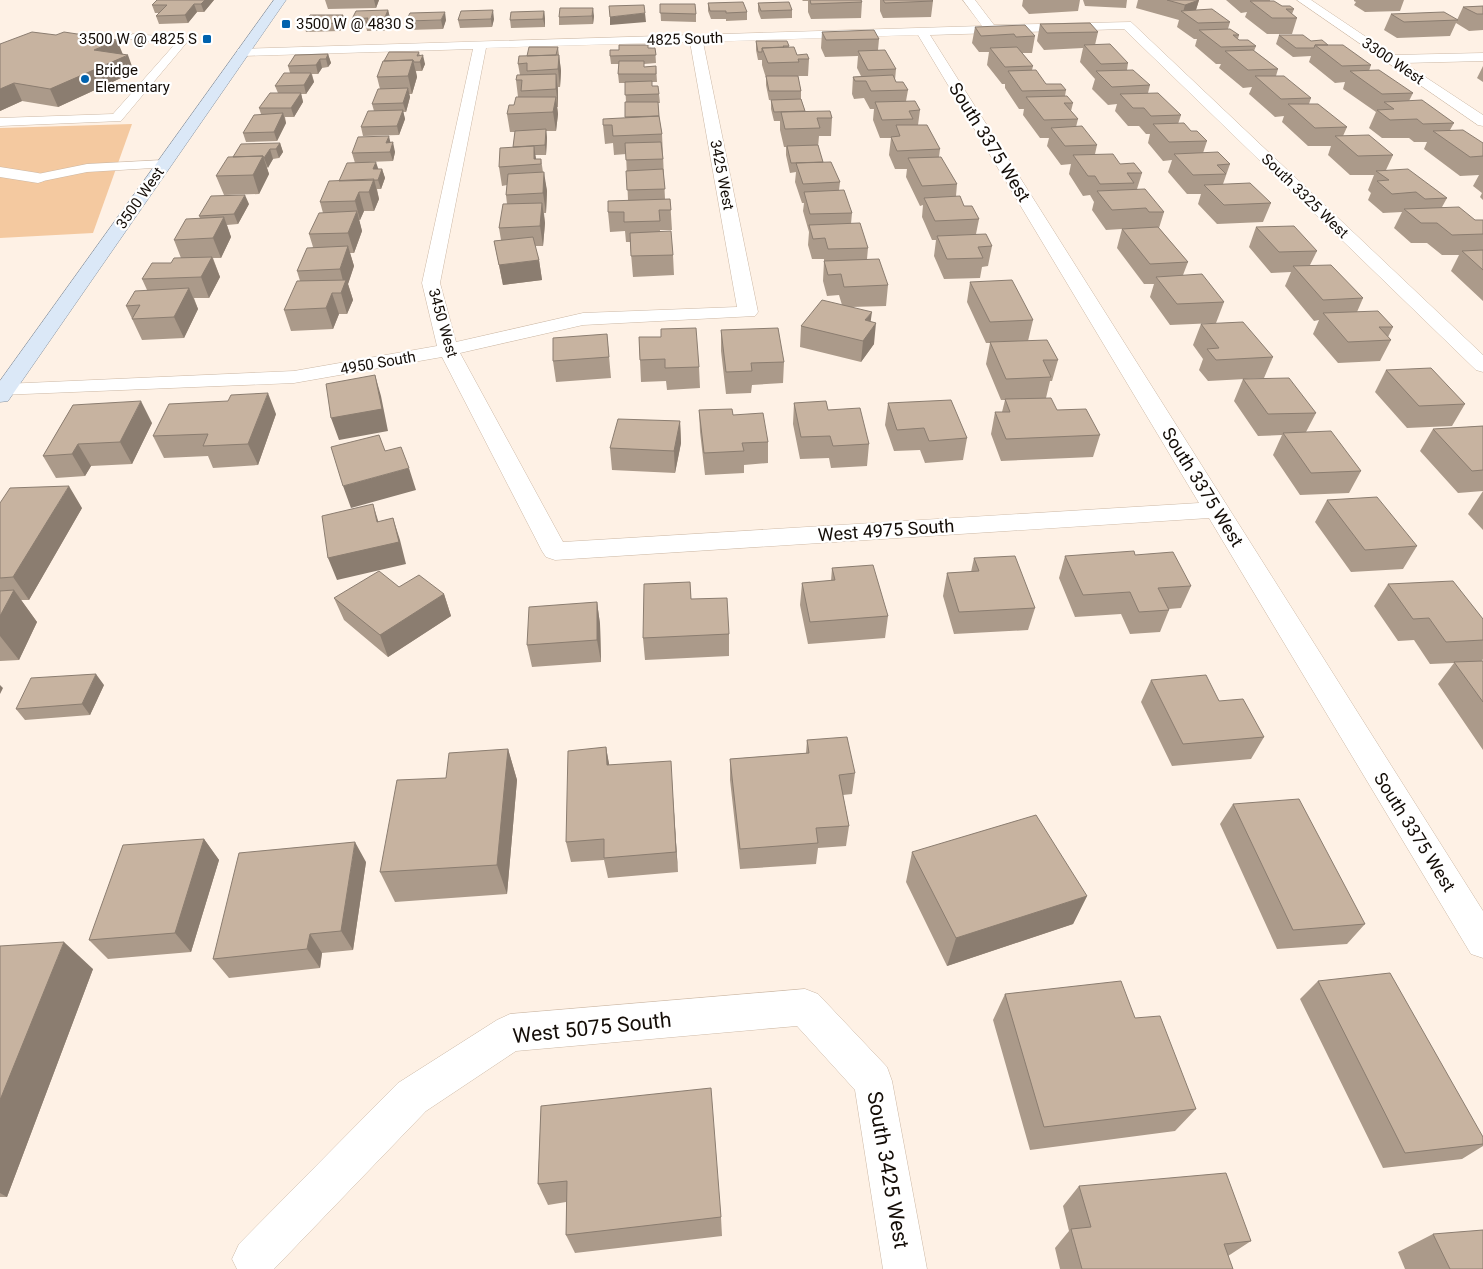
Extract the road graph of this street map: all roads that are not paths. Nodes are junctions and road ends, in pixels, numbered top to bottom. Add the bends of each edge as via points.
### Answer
1 (280, 0) edge
2 (969, 0) edge
3 (1303, 0) edge
4 (1127, 26) joint
5 (991, 30) junction
6 (922, 32) junction
7 (133, 37) dead end
8 (696, 38) junction
9 (480, 45) junction
10 (243, 52) junction
11 (1483, 57) edge
12 (1390, 59) junction
13 (0, 122) edge
14 (1483, 122) edge
15 (164, 164) junction
16 (0, 172) edge
17 (38, 178) joint
18 (748, 312) joint
19 (448, 350) junction
20 (1483, 366) edge
21 (2, 393) edge
22 (1217, 510) junction
23 (555, 551) joint
24 (1483, 942) edge
25 (805, 1007) joint
26 (254, 1258) dead end
27 (905, 1269) edge

1 - 10 main road, 3500 West
2 - 5 street
3 - 12 street, 3300 West
4 - 5 street, 4825 South
4 - 20 street, South 3325 West
5 - 6 street, 4825 South
6 - 8 street, 4825 South
6 - 22 street, South 3375 West
7 - 13 lane via 183,41 117,118
8 - 9 street, 4825 South
8 - 18 street, 3425 West
9 - 10 street, 4825 South
9 - 19 street, 3450 West via 431,283
10 - 15 main road, 3500 West
11 - 12 street
12 - 14 street, 3300 West
15 - 17 lane via 87,168
15 - 21 main road, 3500 West
16 - 17 street
18 - 19 street, 4950 South via 583,319
19 - 21 street, 4950 South via 294,377
19 - 23 street, 3450 West
22 - 23 street, West 4975 South
22 - 24 street, South 3375 West
25 - 26 street, West 5075 South via 510,1034 412,1097
25 - 27 street, South 3425 West via 873,1081

